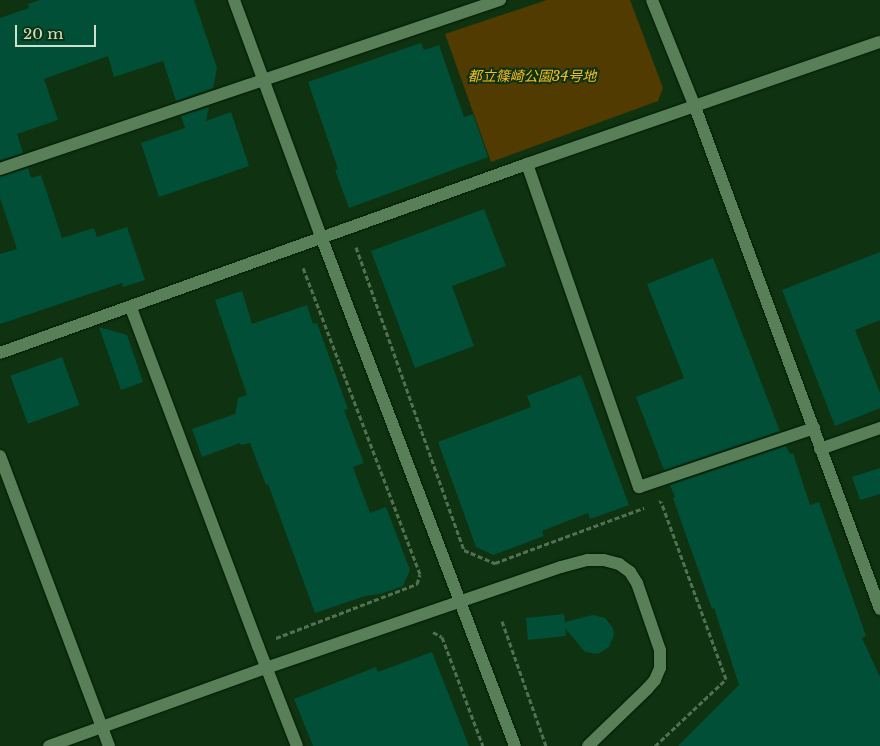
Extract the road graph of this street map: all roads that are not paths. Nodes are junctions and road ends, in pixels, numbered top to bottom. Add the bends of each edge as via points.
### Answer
1 (234, 0) edge
2 (500, 0) edge
3 (652, 0) edge
4 (880, 42) edge
5 (263, 79) junction
6 (694, 107) junction
7 (527, 164) junction
8 (0, 169) edge
9 (322, 239) junction
10 (131, 308) junction
11 (0, 353) edge
12 (814, 428) junction
13 (880, 428) edge
14 (820, 449) junction
15 (0, 456) edge
16 (460, 602) junction
17 (880, 609) edge
18 (266, 668) junction
19 (102, 728) junction
20 (49, 746) edge
21 (109, 746) edge
22 (297, 746) edge
23 (515, 746) edge
24 (588, 746) edge

1 - 5 street
2 - 5 street
3 - 6 street
4 - 6 street
5 - 8 street
5 - 9 street
6 - 7 street
6 - 12 street
7 - 9 street
7 - 12 street via 639,487
9 - 10 street
9 - 16 street
10 - 11 street
10 - 18 street
12 - 14 street
13 - 14 street
14 - 17 street
15 - 19 street
16 - 18 street
16 - 23 street
16 - 24 street via 588,560 619,564 630,572 660,650 660,668 647,689
18 - 19 street
18 - 22 street
19 - 20 street
19 - 21 street

